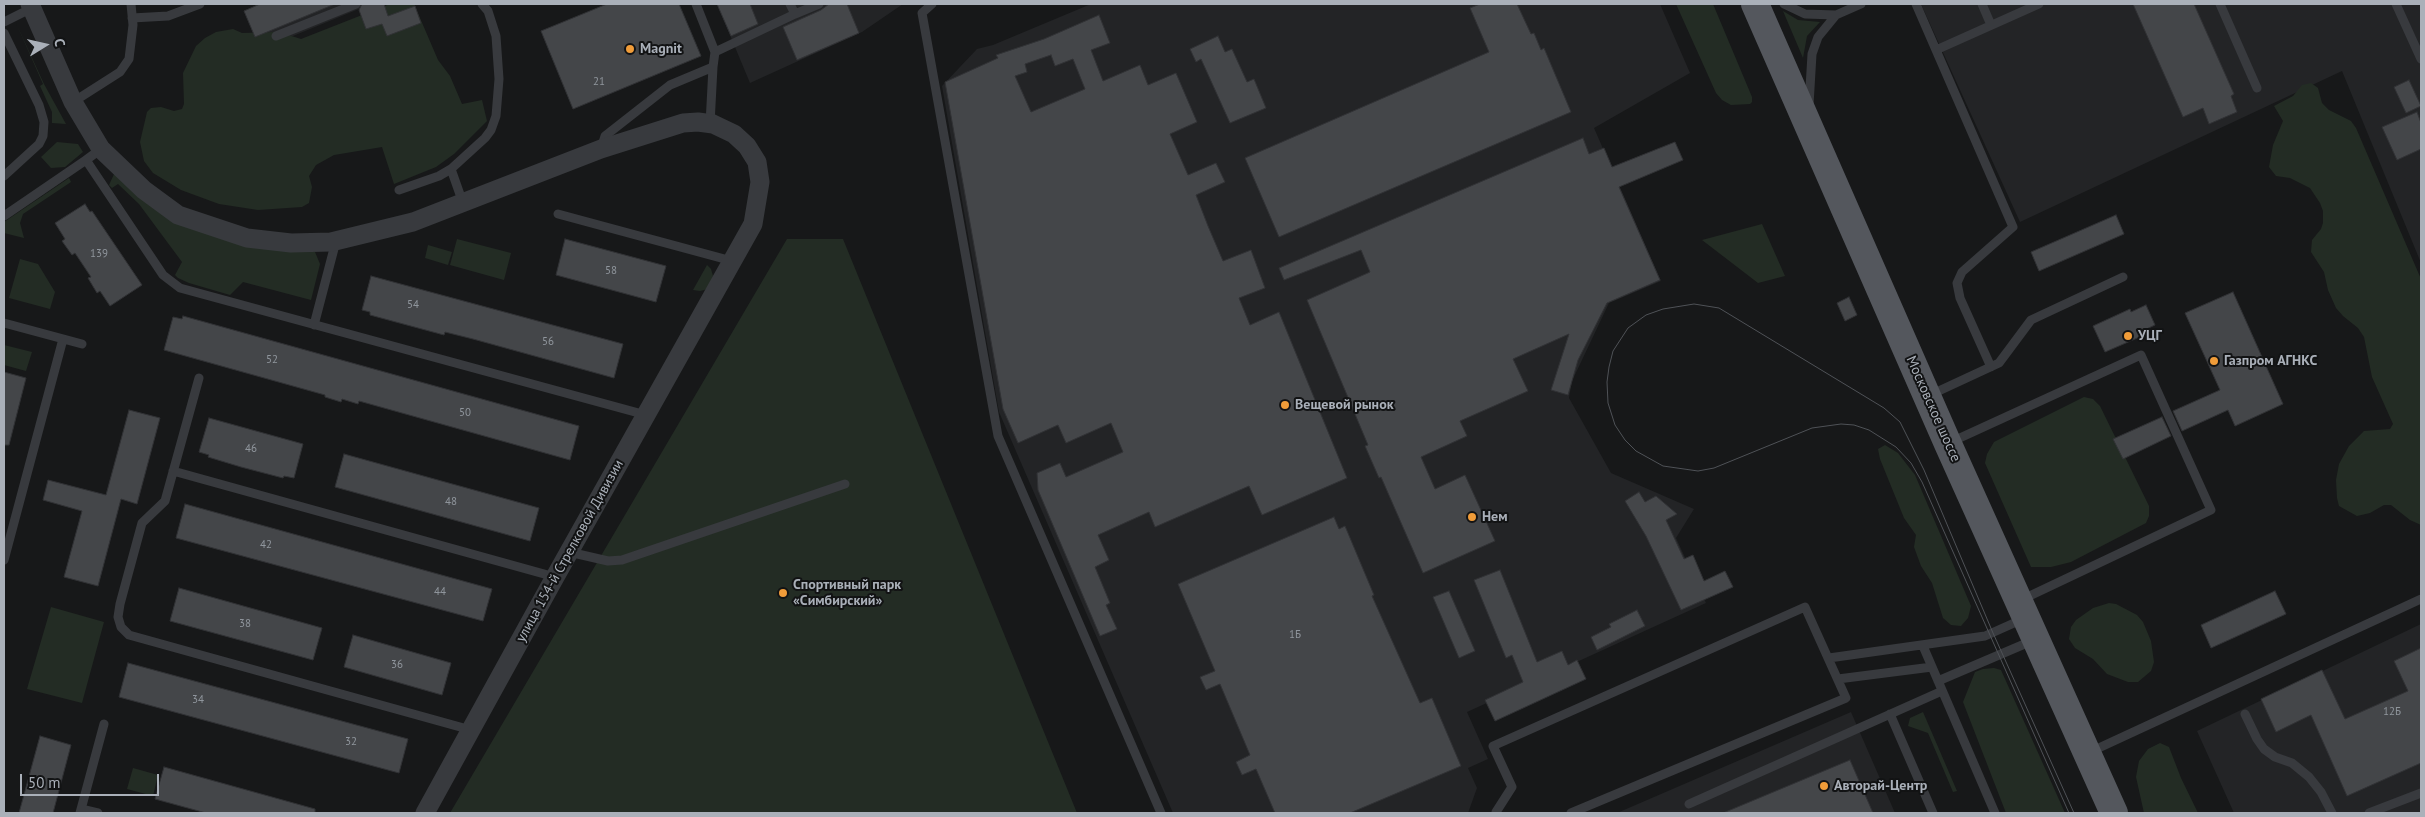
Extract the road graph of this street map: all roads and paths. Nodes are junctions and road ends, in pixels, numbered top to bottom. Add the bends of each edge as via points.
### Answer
1 (131, 4) edge
2 (200, 4) edge
3 (356, 4) edge
4 (482, 4) edge
5 (696, 4) edge
6 (790, 4) edge
7 (819, 4) edge
8 (932, 4) edge
9 (1755, 4) edge
10 (1784, 4) edge
11 (1861, 4) edge
12 (1916, 4) edge
13 (1982, 4) edge
14 (2039, 4) edge
15 (2220, 4) edge
16 (2396, 4) edge
17 (31, 6) edge
18 (795, 14) junction
19 (1836, 16) junction
20 (132, 18) junction
21 (4, 22) edge
22 (1991, 25) junction
23 (4, 33) edge
24 (276, 36) dead end
25 (1936, 50) junction
26 (715, 52) junction
27 (2421, 59) edge
28 (713, 67) junction
29 (2257, 88) dead end
30 (73, 102) junction
31 (710, 124) junction
32 (1810, 127) junction
33 (101, 149) junction
34 (601, 149) junction
35 (86, 160) junction
36 (451, 169) junction
37 (4, 176) edge
38 (399, 190) dead end
39 (463, 203) junction
40 (558, 214) dead end
41 (4, 216) edge
42 (336, 240) junction
43 (732, 261) junction
44 (2123, 277) dead end
45 (4, 322) edge
46 (314, 325) junction
47 (64, 339) junction
48 (82, 344) dead end
49 (1991, 367) junction
50 (199, 378) dead end
51 (1927, 396) junction
52 (646, 415) junction
53 (1948, 444) junction
54 (173, 471) junction
55 (845, 484) dead end
56 (569, 552) junction
57 (4, 560) edge
58 (555, 577) junction
59 (2421, 599) edge
60 (2026, 620) junction
61 (1923, 646) junction
62 (1828, 658) junction
63 (1932, 667) junction
64 (1838, 679) junction
65 (1938, 682) junction
66 (1942, 691) junction
67 (1890, 714) junction
68 (2246, 714) dead end
69 (104, 724) dead end
70 (471, 730) junction
71 (2088, 753) junction
72 (2421, 793) edge
73 (1689, 804) dead end
74 (81, 811) edge
75 (98, 813) edge
76 (425, 813) edge
77 (1161, 813) edge
78 (1496, 813) edge
79 (1571, 813) edge
80 (1933, 813) edge
81 (1995, 813) edge
82 (2114, 813) edge
83 (2332, 813) edge
84 (2369, 813) edge

1 - 20 lane
2 - 20 lane via 168,16
3 - 24 lane
4 - 36 lane via 488,11 496,36 499,79 496,116 485,138
5 - 26 lane
6 - 18 lane
7 - 18 lane
8 - 77 lane via 922,13 998,436
9 - 32 main road, Московское шоссе
10 - 19 lane via 1805,14
11 - 19 lane
12 - 25 lane
13 - 22 lane
14 - 22 lane
15 - 29 lane
16 - 27 lane
17 - 21 lane
17 - 30 street, улица 154-й Стрелковой Дивизии
18 - 26 lane
19 - 32 lane via 1818,37 1812,54
20 - 30 lane via 129,59 120,72
22 - 25 lane
23 - 37 lane via 44,122 39,144
25 - 49 lane via 2013,227 1962,272 1957,284 1960,298
26 - 28 lane
28 - 31 lane
28 - 34 lane via 670,86 605,136
30 - 33 street, улица 154-й Стрелковой Дивизии
31 - 34 street, улица 154-й Стрелковой Дивизии via 683,123
31 - 43 street, улица 154-й Стрелковой Дивизии via 734,134 747,146 756,162 760,182 753,224
32 - 51 main road, Московское шоссе
33 - 35 lane
33 - 42 street, улица 154-й Стрелковой Дивизии via 144,190 178,215 247,238 291,243
34 - 39 street, улица 154-й Стрелковой Дивизии
35 - 41 lane
35 - 46 lane via 163,275 174,284
36 - 38 lane
36 - 39 lane
39 - 42 street, улица 154-й Стрелковой Дивизии via 413,222
40 - 43 lane
42 - 46 lane
43 - 52 street, улица 154-й Стрелковой Дивизии
44 - 49 lane via 2031,320 1999,363
45 - 47 lane
46 - 52 lane
47 - 48 lane
47 - 57 lane
49 - 51 lane
50 - 54 lane
51 - 53 main road, Московское шоссе
52 - 56 street, улица 154-й Стрелковой Дивизии
53 - 60 main road, Московское шоссе
53 - 60 lane via 2141,355 2203,491 2211,510
54 - 58 lane
54 - 70 lane via 165,501 142,523 120,604 120,627 129,636
55 - 56 lane via 622,560 608,561
56 - 58 street, улица 154-й Стрелковой Дивизии
58 - 70 street, улица 154-й Стрелковой Дивизии
59 - 71 lane
60 - 61 lane via 1985,636
60 - 65 lane
60 - 71 main road, Московское шоссе
61 - 62 lane
61 - 63 lane
62 - 64 lane
62 - 78 lane via 1805,607 1493,746 1512,788
63 - 64 lane
63 - 65 lane
64 - 79 lane via 1846,698
65 - 66 lane
66 - 67 lane
66 - 81 lane
67 - 73 lane
67 - 80 lane
68 - 83 lane via 2256,739 2264,749 2309,777
69 - 74 lane
70 - 76 street, улица 154-й Стрелковой Дивизии
71 - 82 main road, Московское шоссе
72 - 84 lane
74 - 75 lane

